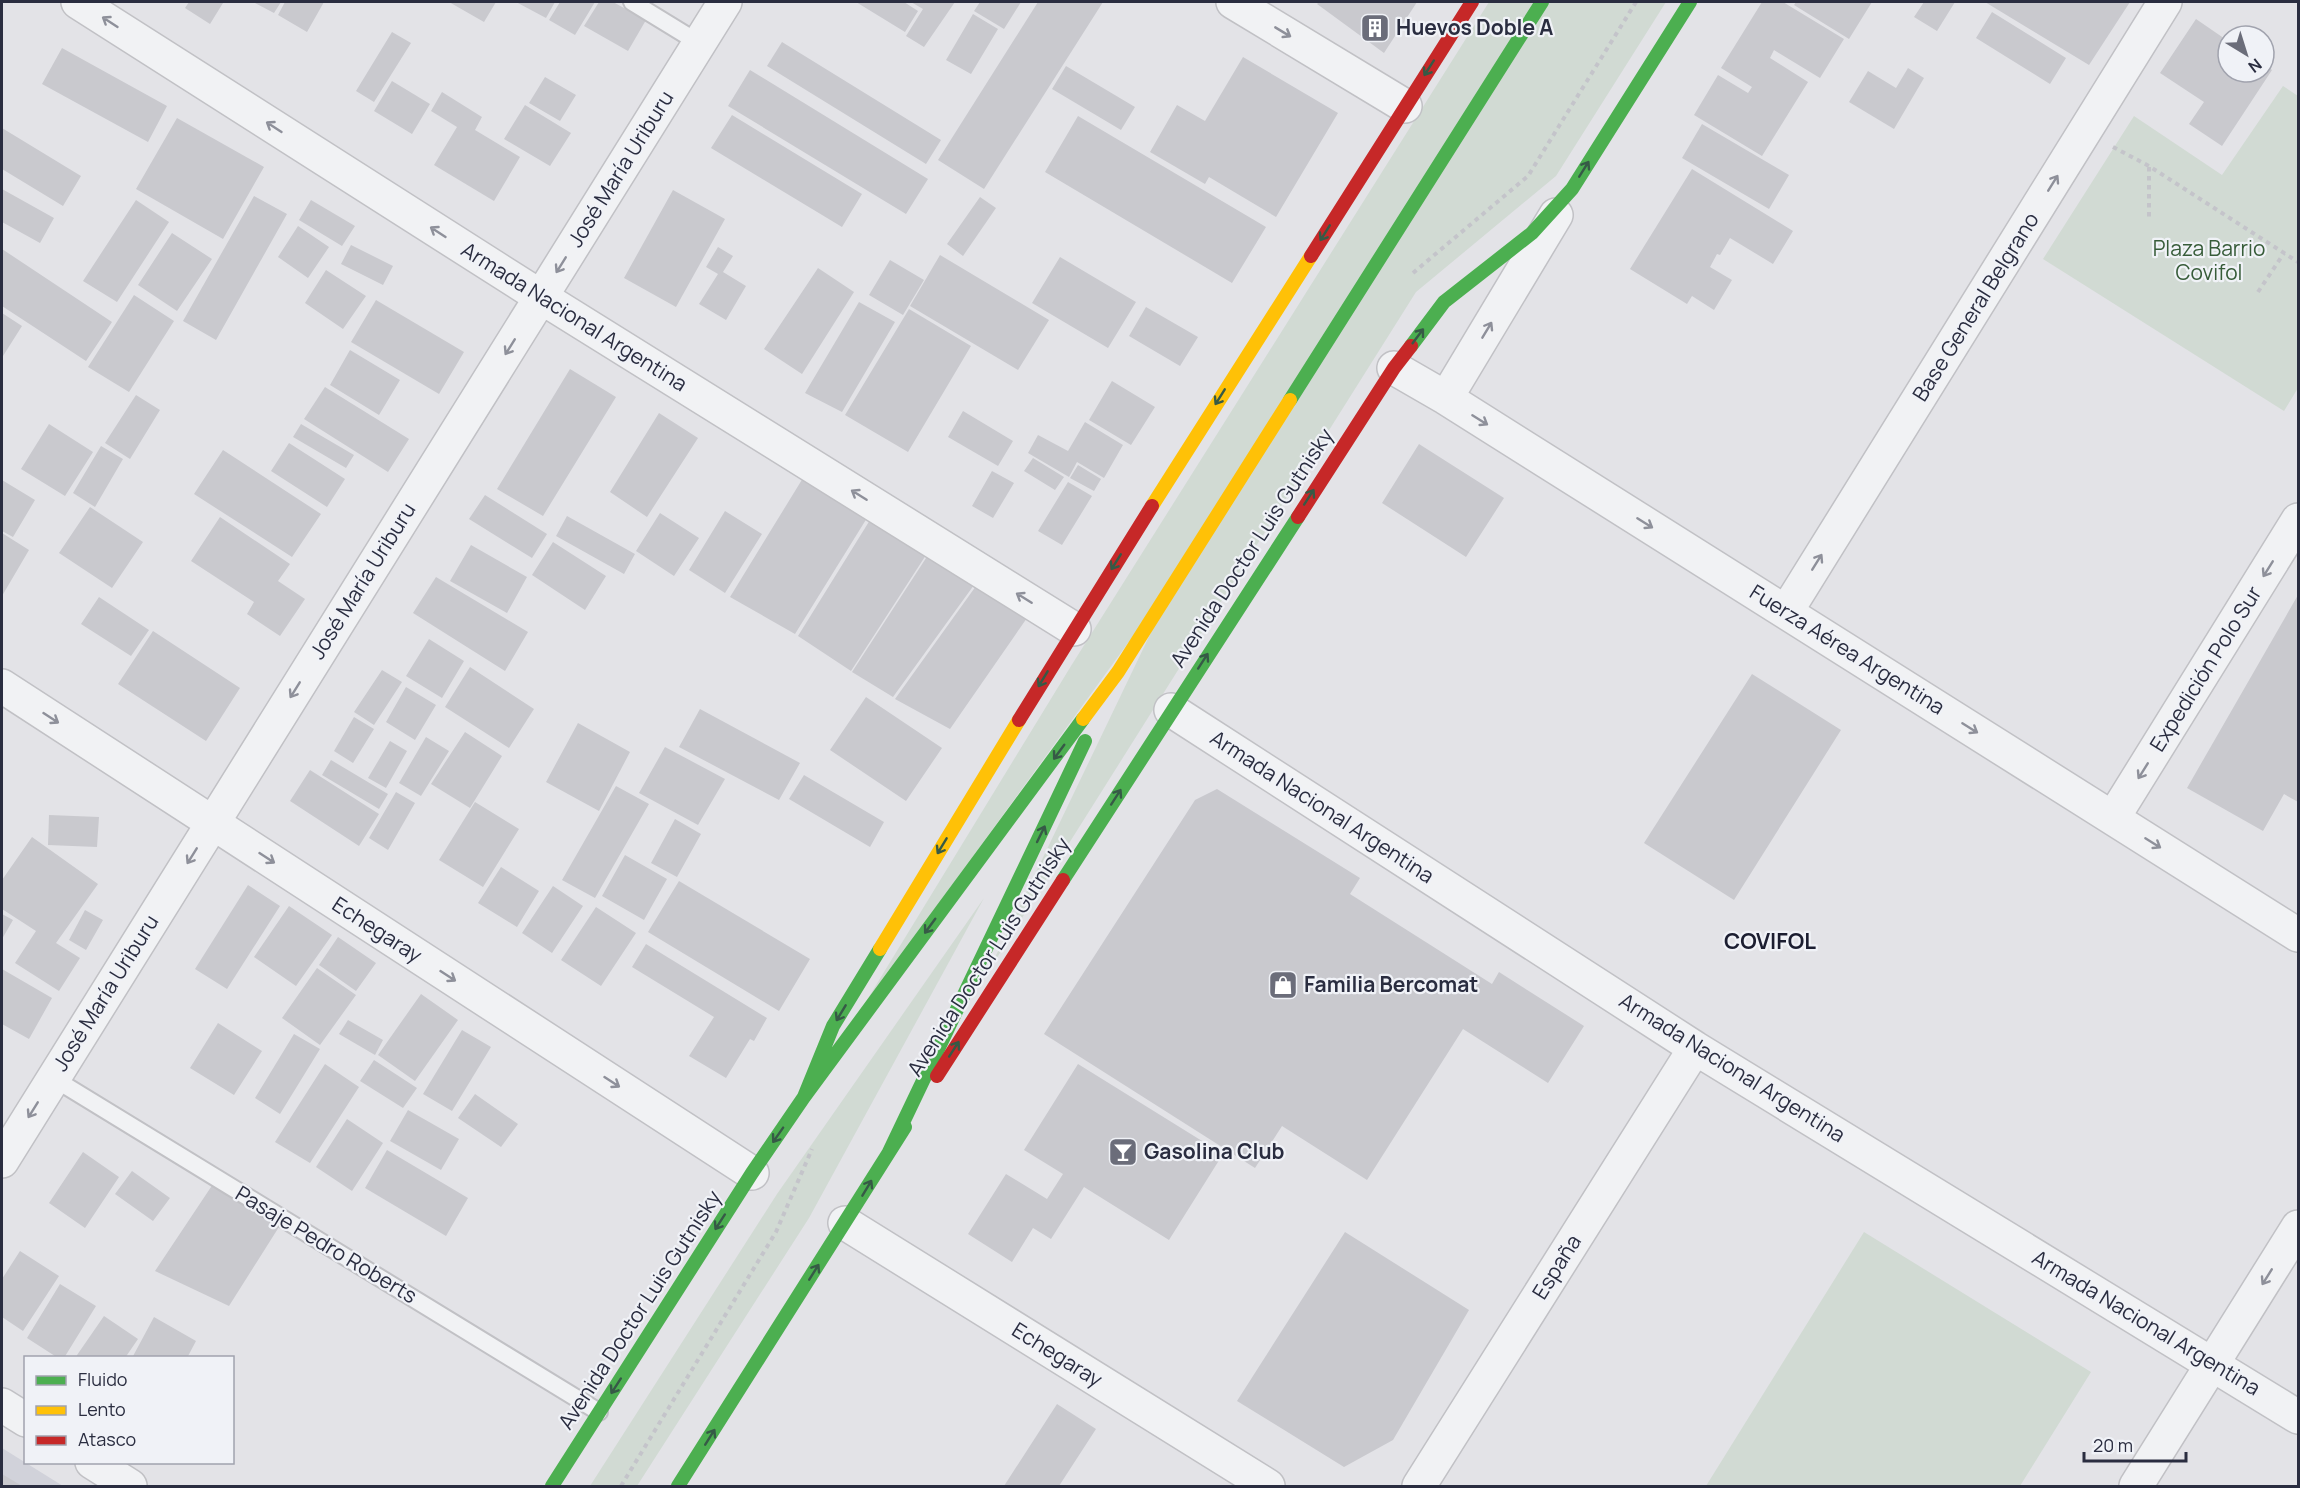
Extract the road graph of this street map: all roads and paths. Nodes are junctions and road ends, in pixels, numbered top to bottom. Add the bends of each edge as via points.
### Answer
1 (78, 2) edge
2 (632, 2) edge
3 (725, 2) edge
4 (1233, 2) edge
5 (1473, 2) edge
6 (1542, 2) edge
7 (1690, 2) edge
8 (2165, 2) edge
9 (699, 43) junction
10 (1405, 106) junction
11 (2085, 132) junction
12 (2149, 166) junction
13 (1572, 189) junction
14 (2149, 221) dead end
15 (2284, 253) junction
16 (2298, 262) edge
17 (2258, 292) dead end
18 (541, 297) junction
19 (1394, 368) junction
20 (1446, 398) junction
21 (2298, 520) edge
22 (1786, 612) junction
23 (1074, 629) junction
24 (1119, 672) junction
25 (2, 686) edge
26 (1171, 710) junction
27 (2113, 818) junction
28 (212, 823) junction
29 (2298, 935) edge
30 (1695, 1048) junction
31 (53, 1078) junction
32 (804, 1096) junction
33 (813, 1148) dead end
34 (889, 1152) junction
35 (2, 1161) edge
36 (752, 1173) junction
37 (845, 1223) junction
38 (2298, 1227) edge
39 (2212, 1364) junction
40 (2, 1405) edge
41 (599, 1412) junction
42 (2298, 1417) edge
43 (24, 1419) edge
44 (95, 1464) edge
45 (130, 1486) edge
46 (552, 1486) edge
47 (621, 1486) edge
48 (678, 1486) edge
49 (1268, 1486) edge
50 (1419, 1486) edge
51 (2136, 1486) edge

18 -> 1 street, Armada Nacional Argentina
2 - 9 lane
3 - 9 street, José María Uriburu
4 -> 10 street
5 -> 10 main road, Avenida Doctor Luis Gutnisky
6 - 24 main road, Avenida Doctor Luis Gutnisky
13 -> 7 main road, Avenida Doctor Luis Gutnisky
8 - 11 street, Base General Belgrano
9 -> 18 street, José María Uriburu
10 -> 23 main road, Avenida Doctor Luis Gutnisky
11 - 12 path
22 -> 11 street, Base General Belgrano
12 - 14 path
12 - 15 path
19 -> 13 main road, Avenida Doctor Luis Gutnisky via 1444,302 1532,233
20 -> 13 street
15 - 16 path
15 - 17 path
23 -> 18 street, Armada Nacional Argentina
18 -> 28 street, José María Uriburu
19 - 20 street, Fuerza Aérea Argentina
26 -> 19 main road, Avenida Doctor Luis Gutnisky
20 -> 22 street, Fuerza Aérea Argentina
21 -> 27 street, Expedición Polo Sur
22 -> 27 street, Fuerza Aérea Argentina
23 -> 32 main road, Avenida Doctor Luis Gutnisky via 833,1026
24 -> 32 main road, Avenida Doctor Luis Gutnisky
34 -> 24 main road, Avenida Doctor Luis Gutnisky
25 -> 28 street, Echegaray
26 - 30 street, Armada Nacional Argentina
34 -> 26 main road, Avenida Doctor Luis Gutnisky
27 -> 29 street, Fuerza Aérea Argentina
28 -> 31 street, José María Uriburu
28 -> 36 street, Echegaray
30 - 39 street, Armada Nacional Argentina
30 - 50 street, España
31 -> 35 street, José María Uriburu
31 - 41 lane, Pasaje Pedro Roberts
32 -> 36 main road, Avenida Doctor Luis Gutnisky
33 - 47 path via 776,1232
37 -> 34 main road, Avenida Doctor Luis Gutnisky
36 -> 41 main road, Avenida Doctor Luis Gutnisky
48 -> 37 main road, Avenida Doctor Luis Gutnisky
37 - 49 street, Echegaray
38 -> 39 street
39 - 42 street, Armada Nacional Argentina
39 - 51 street
40 - 43 street
41 - 46 main road, Avenida Doctor Luis Gutnisky
44 - 45 street

